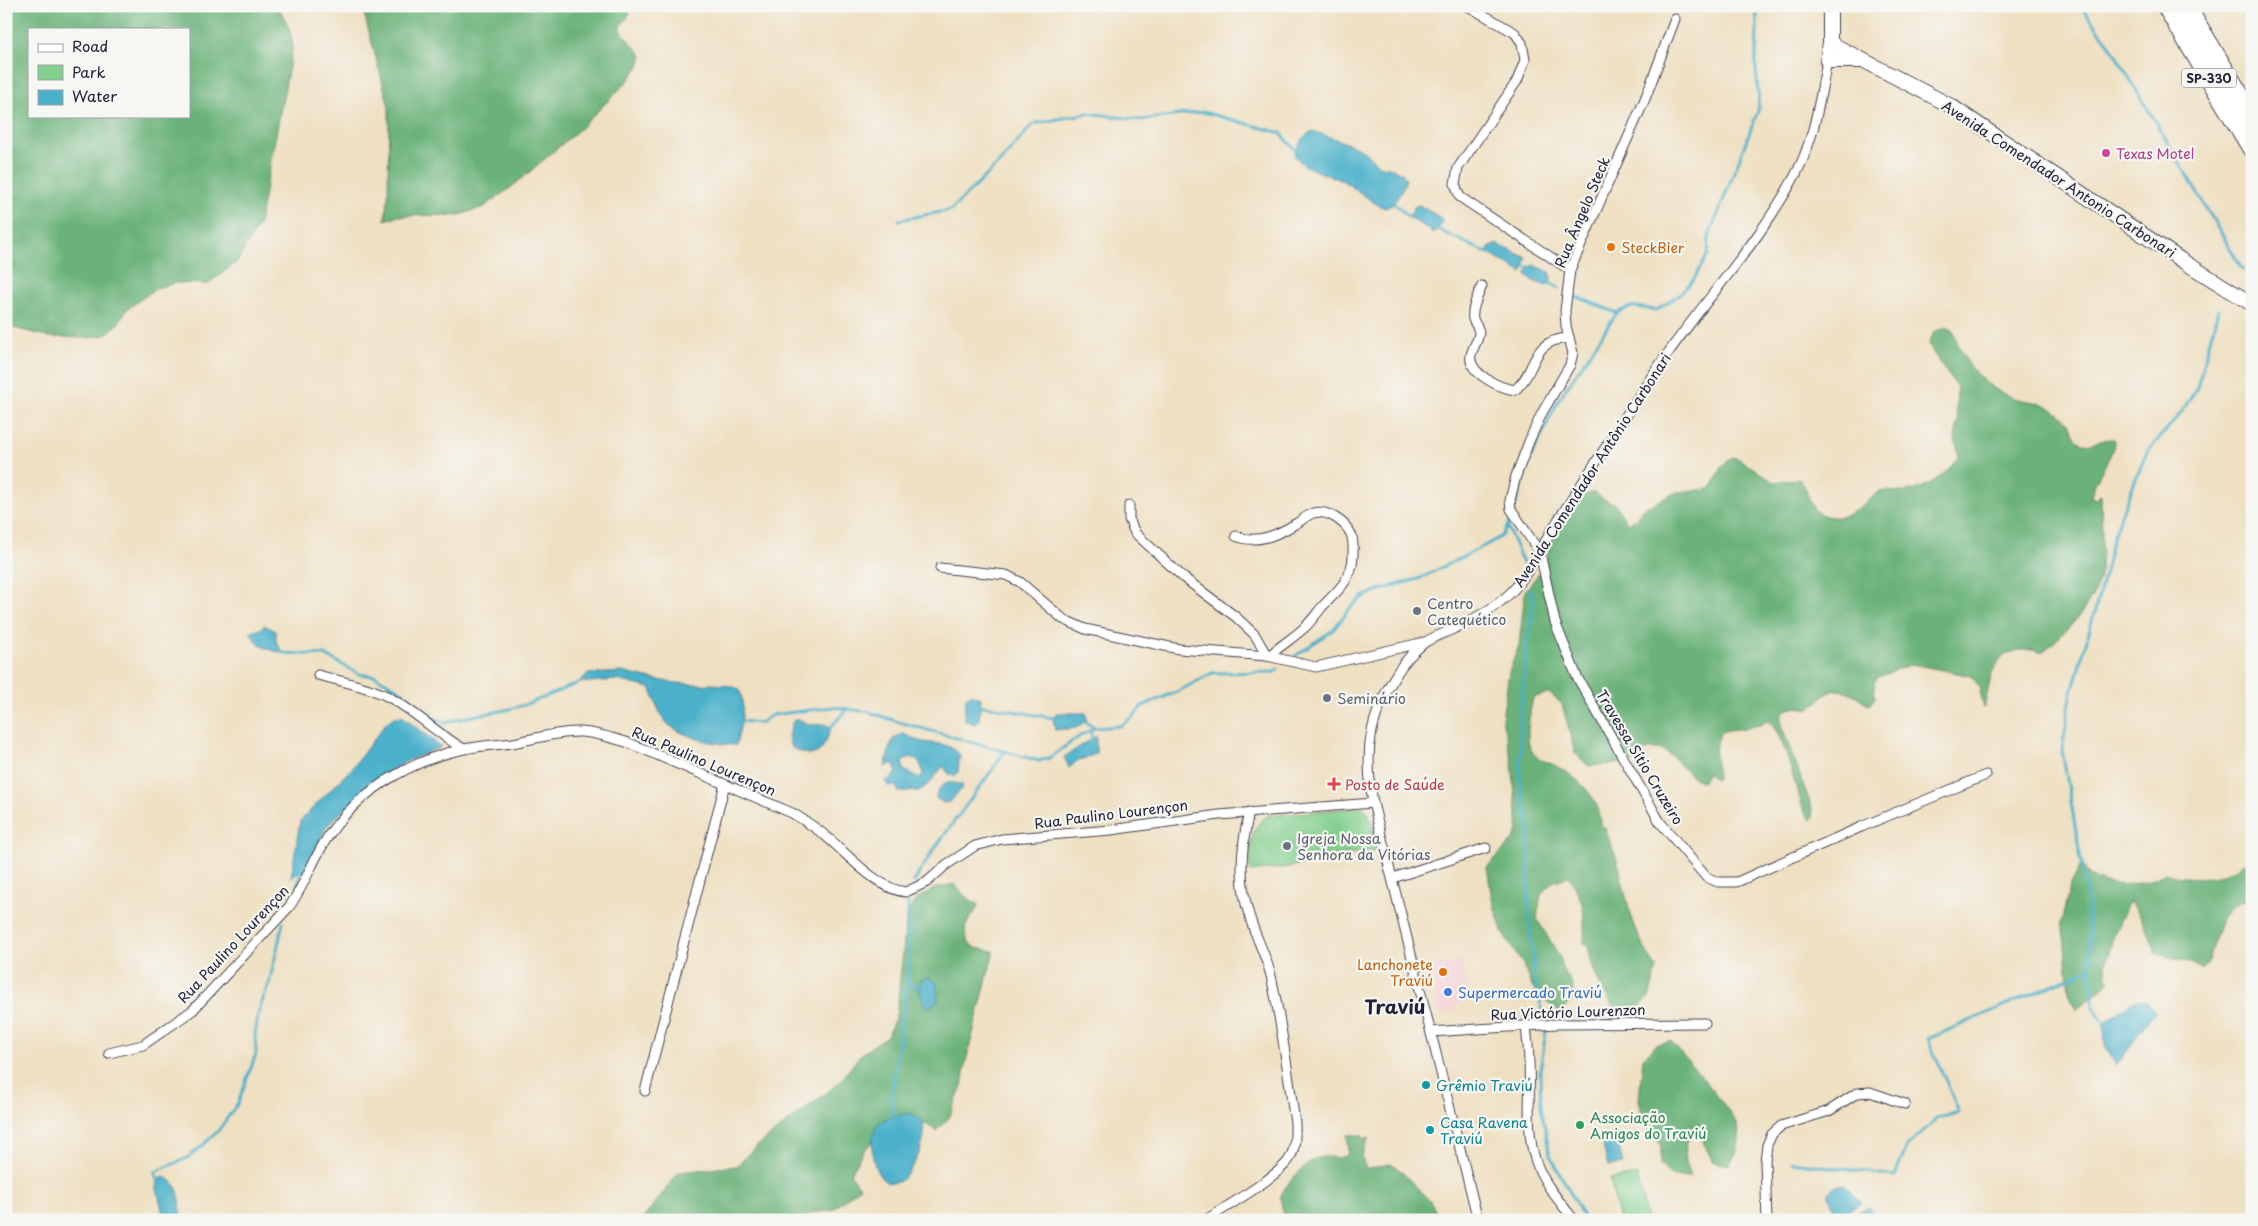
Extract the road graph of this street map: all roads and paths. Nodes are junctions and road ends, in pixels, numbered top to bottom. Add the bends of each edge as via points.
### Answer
1 (1468, 6) edge
2 (2166, 6) edge
3 (2186, 6) edge
4 (1830, 8) edge
5 (1675, 19) dead end
6 (1830, 43) junction
7 (1827, 61) junction
8 (1862, 61) junction
9 (2252, 115) edge
10 (2252, 149) edge
11 (1570, 270) junction
12 (1482, 286) dead end
13 (2252, 304) edge
14 (1569, 338) junction
15 (1129, 505) dead end
16 (1236, 536) dead end
17 (1540, 553) junction
18 (940, 568) dead end
19 (1425, 642) junction
20 (1268, 656) junction
21 (318, 675) dead end
22 (464, 749) junction
23 (1986, 774) dead end
24 (725, 784) junction
25 (1373, 803) junction
26 (1249, 812) junction
27 (1486, 848) dead end
28 (1393, 878) junction
29 (1705, 1023) dead end
30 (1526, 1025) junction
31 (1431, 1032) junction
32 (109, 1053) dead end
33 (645, 1091) dead end
34 (1906, 1104) dead end
35 (1206, 1220) edge
36 (1478, 1220) edge
37 (1574, 1220) edge
38 (1767, 1220) edge

1 - 11 street via 1515,33 1522,43 1525,60 1517,80 1458,168 1455,184 1460,197
2 - 10 highway, SP-330
3 - 9 highway, SP-330
4 - 6 main road, Avenida Comendador Antônio Carbonari
5 - 11 street, Rua Ângelo Steck via 1632,131
6 - 7 main road, Avenida Comendador Antônio Carbonari
6 - 8 main road, Avenida Comendador Antonio Carbonari
7 - 8 main road, Avenida Comendador Antonio Carbonari
7 - 17 street, Avenida Comendador Antônio Carbonari via 1810,139 1798,169 1775,209 1656,370
8 - 13 main road, Avenida Comendador Antonio Carbonari via 1951,106
11 - 14 street, Rua Ângelo Steck via 1565,311
12 - 14 street via 1473,310 1473,319 1479,328 1471,364 1477,372 1506,389 1515,390 1523,384 1546,343
14 - 17 street, Rua Ângelo Steck via 1573,353 1570,365 1542,413 1516,476 1510,500 1511,509
15 - 20 street via 1129,519 1135,533 1184,578 1236,617 1255,635
16 - 20 street via 1244,540 1262,538 1321,512 1344,524 1351,534 1353,564 1343,586 1304,628
17 - 19 street, Avenida Comendador Antônio Carbonari via 1516,588 1503,600 1479,616
17 - 23 street, Travessa Sítio Cruzeiro via 1555,622 1577,678 1660,822 1706,877 1718,882 1737,882
18 - 20 street via 1006,576 1020,582 1063,619 1121,638 1179,649
19 - 20 street via 1316,667
19 - 25 street, Avenida Comendador Antônio Carbonari via 1398,672 1373,722 1368,764
21 - 22 street via 395,700
22 - 24 street, Rua Paulino Lourençon via 579,732 601,734
22 - 32 street, Rua Paulino Lourençon via 422,761 400,772 352,807 324,842 301,890 289,907 192,1010 143,1045
24 - 26 street, Rua Paulino Lourençon via 792,813 876,879 891,889 906,892 927,882 975,846 988,842
24 - 33 street
25 - 26 street, Rua Paulino Lourençon
25 - 28 street, Avenida Comendador Antônio Carbonari
26 - 35 street via 1241,867 1243,895 1268,962 1277,1002 1295,1140 1290,1159 1276,1172
27 - 28 street
28 - 31 street, Avenida Comendador Antônio Carbonari
29 - 30 street, Rua Victório Lourenzon
30 - 31 street, Rua Victório Lourenzon
30 - 37 street via 1528,1117 1536,1163 1545,1182
31 - 36 street, Avenida Comendador Antônio Carbonari
34 - 38 street via 1870,1092 1856,1093 1829,1112 1781,1126 1767,1145

